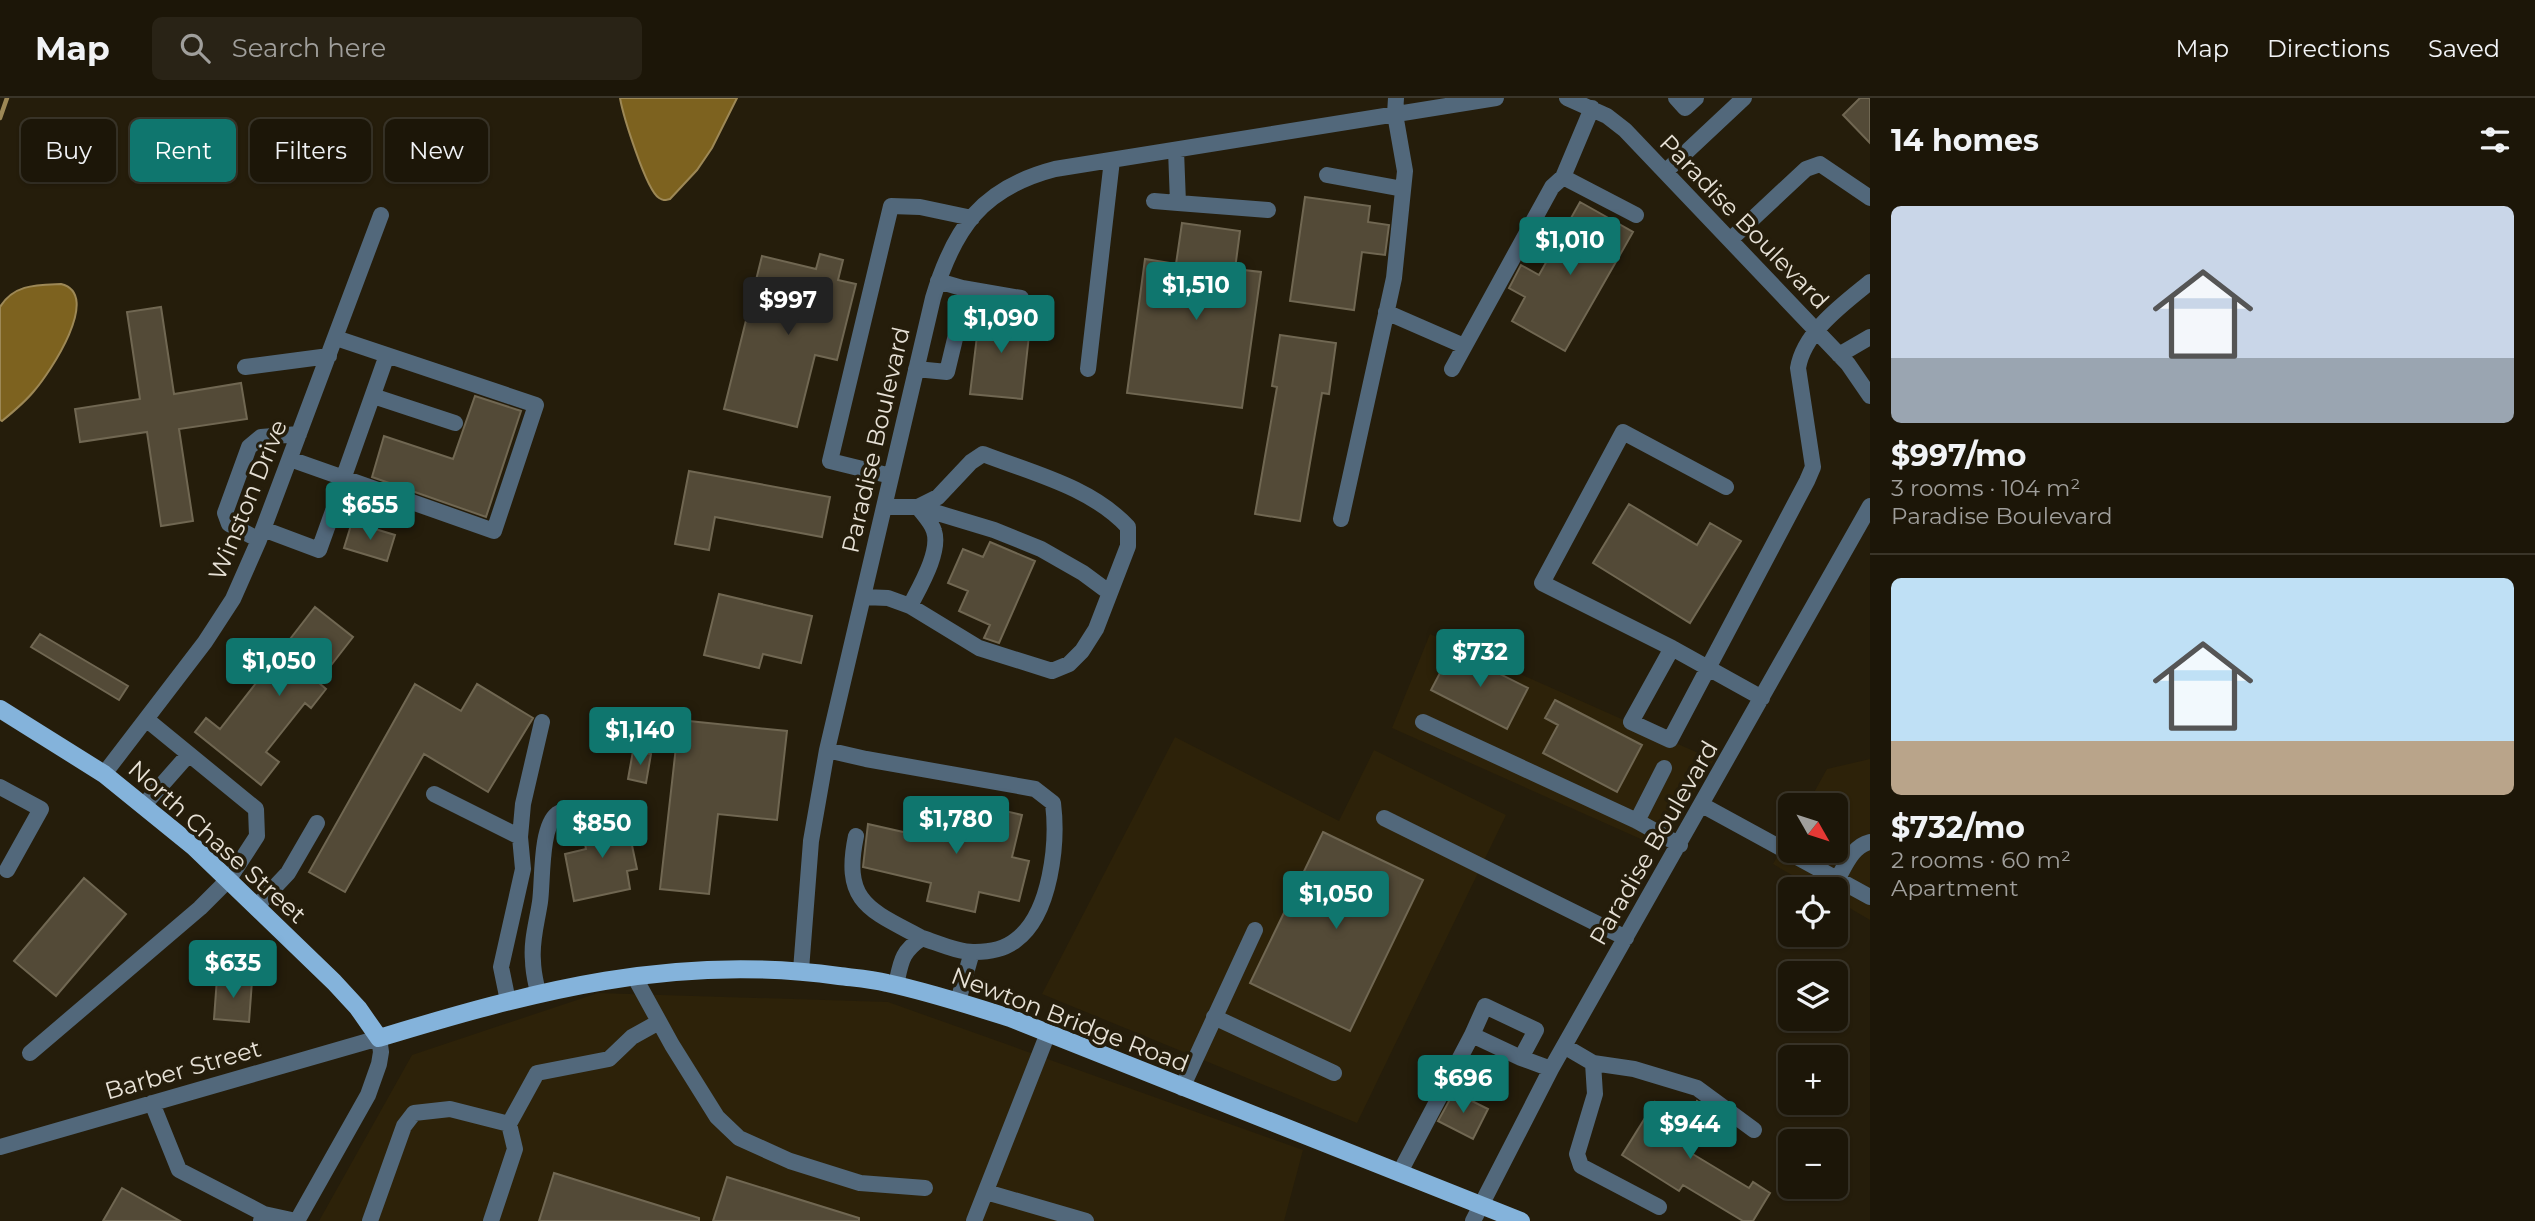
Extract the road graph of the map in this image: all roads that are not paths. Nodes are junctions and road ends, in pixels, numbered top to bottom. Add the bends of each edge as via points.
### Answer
1 (1496, 98) edge
2 (1676, 98) edge
3 (1696, 98) edge
4 (1744, 98) edge
5 (1582, 102) edge
6 (1396, 106) edge
7 (1176, 149) junction
8 (1112, 160) junction
9 (1665, 172) junction
10 (1326, 175) dead end
11 (1563, 177) junction
12 (1403, 189) junction
13 (1870, 198) edge
14 (1154, 201) dead end
15 (1178, 203) junction
16 (1268, 210) dead end
17 (381, 215) dead end
18 (1636, 215) dead end
19 (972, 218) junction
20 (1730, 240) junction
21 (938, 281) junction
22 (1870, 282) edge
23 (967, 289) junction
24 (1021, 298) dead end
25 (1386, 312) junction
26 (1817, 332) junction
27 (1870, 337) edge
28 (336, 338) junction
29 (1464, 346) junction
30 (387, 355) junction
31 (1839, 355) junction
32 (329, 356) junction
33 (245, 367) dead end
34 (916, 369) junction
35 (1088, 369) dead end
36 (1451, 369) dead end
37 (373, 396) junction
38 (1870, 396) edge
39 (455, 423) dead end
40 (299, 434) junction
41 (290, 459) junction
42 (891, 476) junction
43 (343, 479) junction
44 (1726, 486) dead end
45 (884, 507) junction
46 (918, 507) junction
47 (333, 511) dead end
48 (1868, 516) edge
49 (1341, 519) dead end
50 (261, 534) junction
51 (1110, 593) junction
52 (863, 597) junction
53 (910, 606) junction
54 (1672, 648) junction
55 (1707, 667) junction
56 (1762, 698) junction
57 (0, 709) edge
58 (146, 719) junction
59 (542, 722) dead end
60 (1423, 722) dead end
61 (827, 750) junction
62 (189, 754) junction
63 (1664, 768) dead end
64 (104, 774) junction
65 (0, 787) edge
66 (435, 794) dead end
67 (144, 805) junction
68 (1702, 805) junction
69 (620, 809) dead end
70 (1384, 818) dead end
71 (1637, 821) junction
72 (317, 823) dead end
73 (856, 836) dead end
74 (520, 837) junction
75 (1870, 842) edge
76 (1680, 845) junction
77 (7, 870) dead end
78 (1836, 877) edge
79 (1839, 877) edge
80 (229, 879) junction
81 (1848, 884) edge
82 (1870, 897) edge
83 (257, 906) junction
84 (1255, 930) dead end
85 (1626, 938) junction
86 (922, 939) junction
87 (972, 953) junction
88 (801, 970) junction
89 (634, 976) junction
90 (896, 985) junction
91 (538, 993) junction
92 (508, 1001) junction
93 (958, 1001) junction
94 (1214, 1017) junction
95 (659, 1022) junction
96 (1048, 1033) junction
97 (1472, 1035) junction
98 (379, 1038) junction
99 (1564, 1046) junction
100 (30, 1054) dead end
101 (1521, 1058) junction
102 (1593, 1063) junction
103 (1551, 1069) junction
104 (1334, 1073) dead end
105 (1182, 1088) junction
106 (152, 1103) junction
107 (509, 1124) junction
108 (1754, 1130) dead end
109 (0, 1147) edge
110 (1401, 1172) junction
111 (925, 1188) dead end
112 (986, 1192) junction
113 (1481, 1204) junction
114 (1659, 1207) dead end
115 (263, 1218) edge
116 (296, 1221) edge
117 (370, 1221) edge
118 (491, 1221) edge
119 (974, 1221) edge
120 (1086, 1221) edge
121 (1473, 1221) edge
122 (1521, 1221) edge

1 - 6 street, Paradise Boulevard
2 - 3 street via 1685,108
4 - 9 street
5 - 9 street, Paradise Boulevard via 1625,130
5 - 11 street
6 - 7 street, Paradise Boulevard
6 - 12 street via 1405,171
7 - 8 street, Paradise Boulevard
7 - 15 street
8 - 19 street, Paradise Boulevard via 1027,176 1000,190
8 - 35 street
9 - 20 street, Paradise Boulevard
10 - 12 street
11 - 18 street
11 - 29 street via 1552,187
12 - 25 street
13 - 20 street via 1820,164 1807,169
14 - 15 street
15 - 16 street
17 - 28 street, Winston Drive
19 - 21 street, Paradise Boulevard via 958,234
19 - 42 street via 891,206 830,461
20 - 26 street, Paradise Boulevard
21 - 23 street
21 - 34 street, Paradise Boulevard
22 - 26 street
23 - 24 street
23 - 34 street via 947,372
25 - 29 street
25 - 49 street
26 - 31 street, Paradise Boulevard
26 - 55 street via 1800,353 1797,368 1812,467
27 - 31 street
28 - 30 street
28 - 32 street, Winston Drive
29 - 36 street
30 - 37 street
30 - 43 street via 536,405 494,531
31 - 38 street, Paradise Boulevard
32 - 33 street
32 - 40 street, Winston Drive
34 - 42 street, Paradise Boulevard
37 - 39 street
37 - 43 street
40 - 41 street, Winston Drive
40 - 50 street via 261,437 249,447 225,513 229,524
41 - 43 street
41 - 50 street, Winston Drive
42 - 45 street, Paradise Boulevard
44 - 54 street via 1623,432 1542,583
45 - 46 street
45 - 52 street, Paradise Boulevard
46 - 51 street via 1041,549
46 - 51 street via 938,497 982,454 1093,497 1128,527 1129,546
46 - 53 street via 934,530 935,540 931,564
47 - 50 street via 319,550
48 - 56 street, Paradise Boulevard
50 - 58 street, Winston Drive via 220,621
51 - 53 street via 1082,651 1069,664 1052,671 979,648
52 - 53 street via 888,598
52 - 61 street, Paradise Boulevard
54 - 55 street
54 - 55 street via 1631,722 1670,740
55 - 56 street
56 - 68 street, Paradise Boulevard
57 - 64 main road, North Chase Street
58 - 62 street
58 - 64 street, Winston Drive
59 - 74 street
60 - 71 street
61 - 87 street via 1035,789 1052,803 1054,860 1038,913 1018,939 1003,948
61 - 88 street, Paradise Boulevard via 811,841
62 - 67 street
62 - 80 street via 256,809 257,836
63 - 71 street
64 - 67 main road, North Chase Street
65 - 77 street via 41,809
66 - 74 street
67 - 80 main road, North Chase Street
68 - 76 street, Paradise Boulevard
68 - 78 street
69 - 91 street via 559,811 552,818 544,844 534,929 532,960
70 - 85 street
71 - 76 street
72 - 83 street via 288,873
73 - 86 street via 854,888 866,906
74 - 92 street via 523,869 500,967
75 - 79 street via 1860,845
76 - 85 street, Paradise Boulevard
80 - 83 main road, North Chase Street
80 - 100 street
81 - 82 street
83 - 98 main road, North Chase Street via 358,1008
84 - 94 street
85 - 99 street, Paradise Boulevard
86 - 87 street
86 - 90 street via 908,948
87 - 93 street
88 - 89 main road, Newton Bridge Road via 732,968
88 - 90 main road, Newton Bridge Road
89 - 91 main road, Newton Bridge Road
89 - 95 street
90 - 93 main road, Newton Bridge Road
91 - 92 main road, Newton Bridge Road
92 - 98 main road, Newton Bridge Road
93 - 96 main road, Newton Bridge Road
94 - 104 street
94 - 105 street
95 - 107 street via 632,1037 609,1059 537,1073
95 - 111 street via 717,1117 739,1138 790,1161 860,1183
96 - 105 main road, Newton Bridge Road
96 - 112 street
97 - 101 street
97 - 101 street via 1485,1006 1536,1030
97 - 110 street
98 - 106 street, Barber Street
98 - 116 street via 379,1064 368,1095
99 - 102 street
99 - 103 street, Paradise Boulevard
101 - 103 street
102 - 108 street via 1634,1069 1697,1088
102 - 114 street via 1595,1094 1577,1154 1581,1166
103 - 113 street, Paradise Boulevard
105 - 110 main road, Newton Bridge Road
106 - 109 street, Barber Street
106 - 115 street via 179,1170
107 - 117 street via 450,1109 414,1113 404,1126
107 - 118 street via 515,1149
110 - 113 main road, Newton Bridge Road
112 - 119 street
112 - 120 street
113 - 121 street, Paradise Boulevard
113 - 122 main road, Newton Bridge Road
115 - 116 street

